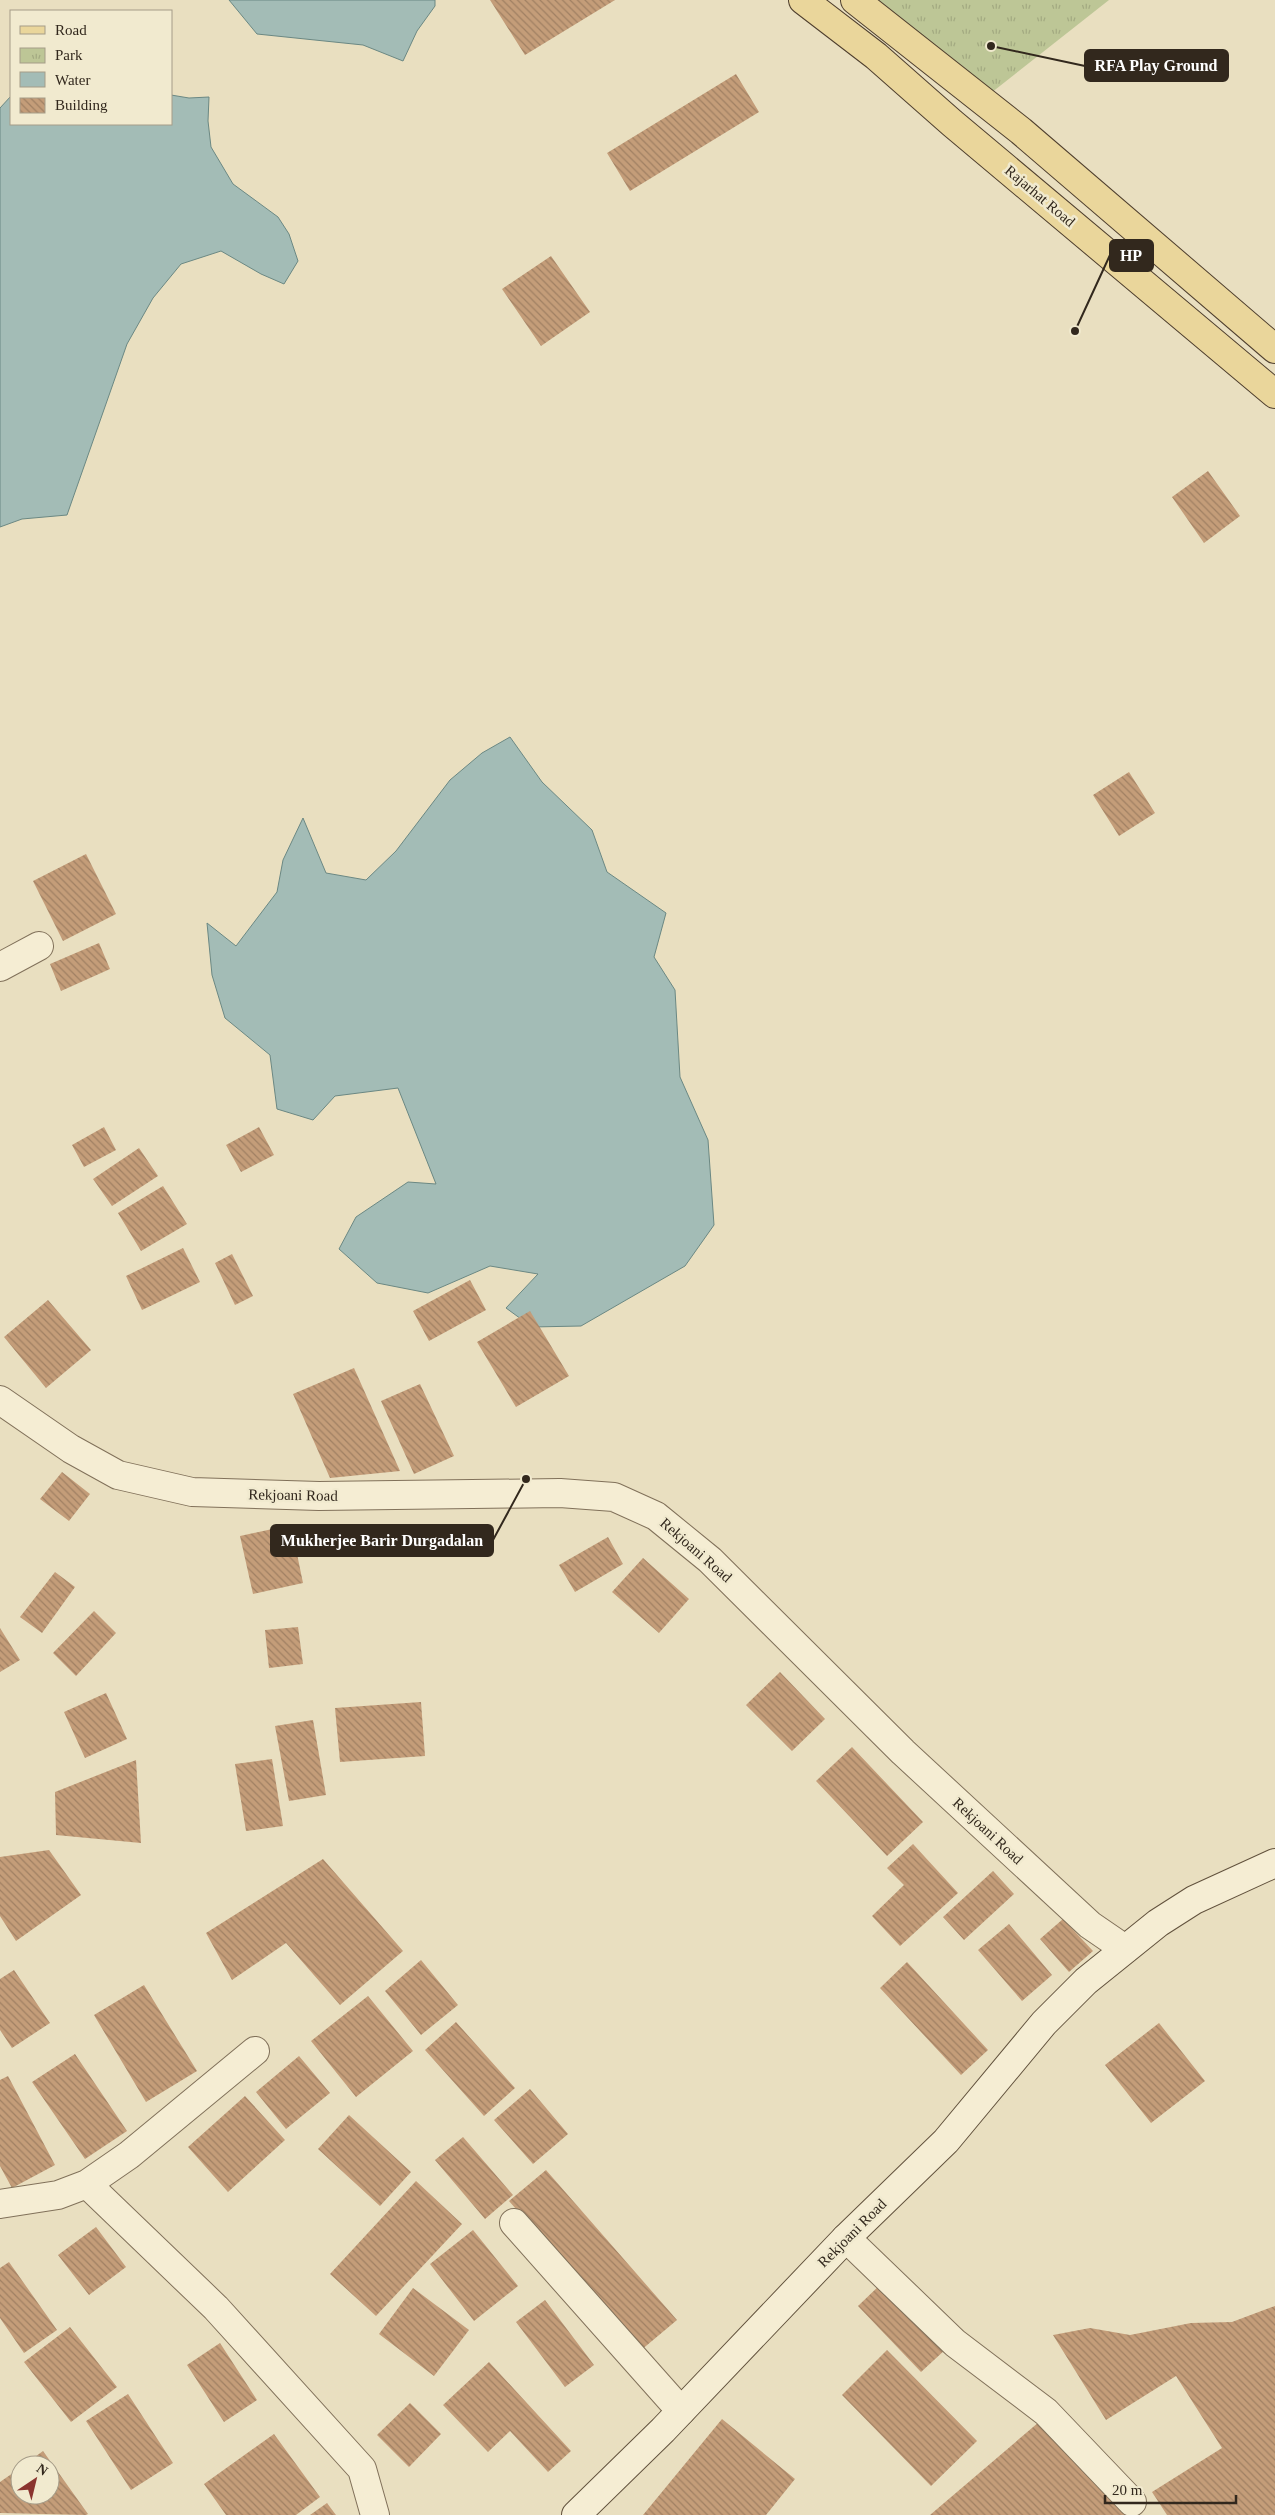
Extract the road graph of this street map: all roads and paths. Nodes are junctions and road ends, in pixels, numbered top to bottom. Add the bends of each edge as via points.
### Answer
1 (803, 0) edge
2 (855, 0) edge
3 (1275, 349) edge
4 (1275, 394) edge
5 (39, 946) dead end
6 (0, 967) edge
7 (0, 1400) edge
8 (1275, 1863) edge
9 (1125, 1949) junction
10 (255, 2051) dead end
11 (87, 2184) junction
12 (0, 2204) edge
13 (514, 2223) dead end
14 (846, 2238) junction
15 (681, 2411) junction
16 (1132, 2502) dead end
17 (375, 2515) edge
18 (576, 2515) edge

1 - 4 main road, Rajarhat Road via 876,56
2 - 3 main road via 1021,131
5 - 6 street
7 - 9 street, Rekjoani Road via 71,1449 118,1474 192,1492 319,1496 560,1493 614,1497 656,1516 710,1560 903,1752 1090,1925
8 - 9 street, Rekjoani Road via 1194,1900
9 - 14 street, Rekjoani Road via 1086,1981 1044,2023 946,2140
10 - 11 street via 129,2155
11 - 12 street via 58,2195
11 - 17 street via 216,2308 362,2469
13 - 15 street
14 - 15 street, Rekjoani Road
14 - 16 street via 954,2343 1046,2412
15 - 18 street, Rekjoani Road

